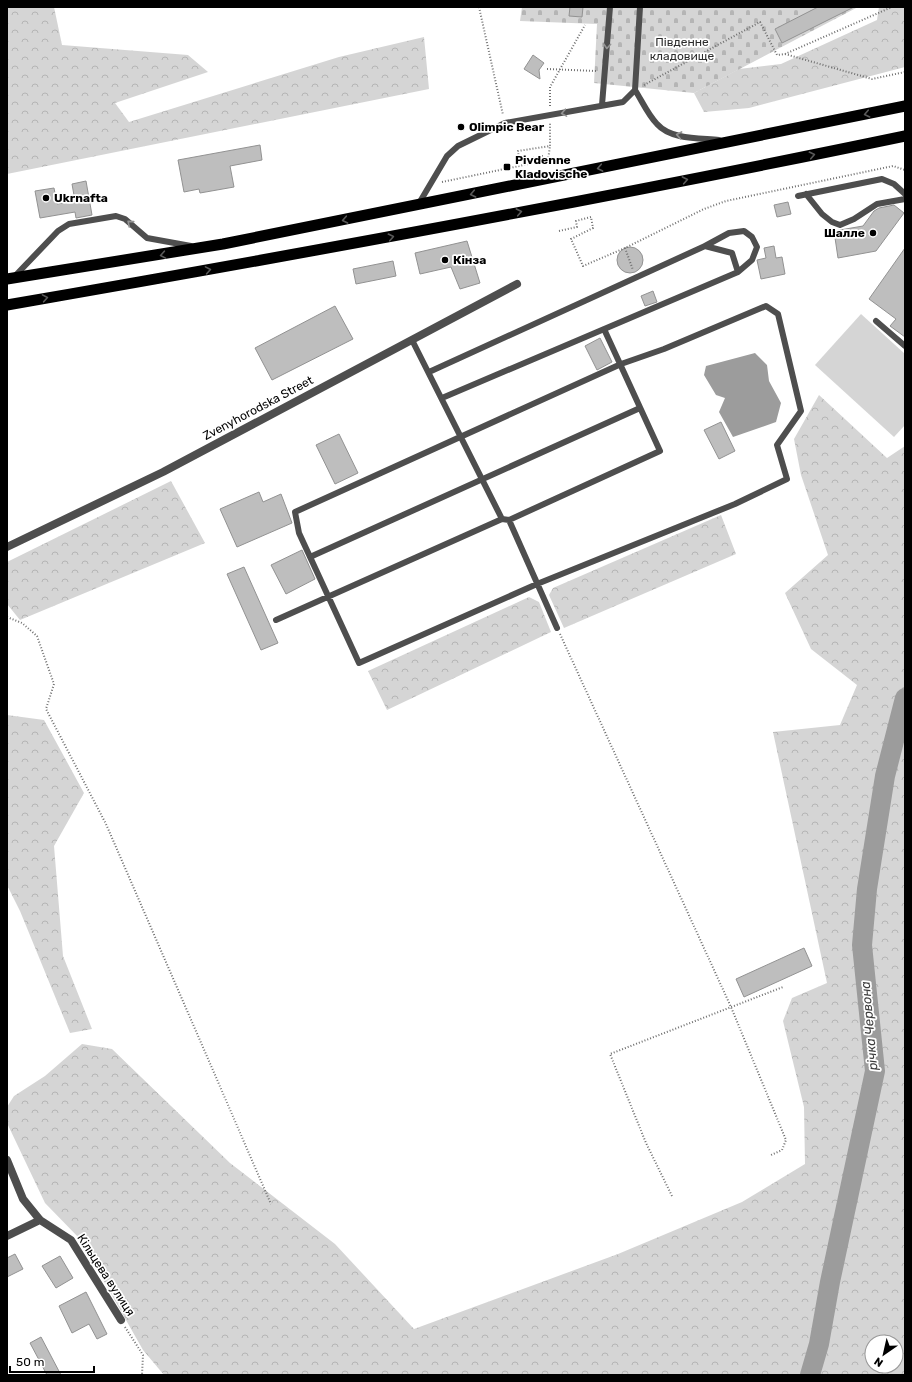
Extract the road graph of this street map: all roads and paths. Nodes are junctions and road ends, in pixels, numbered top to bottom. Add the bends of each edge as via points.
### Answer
1 (478, 7) edge
2 (610, 7) edge
3 (640, 7) edge
4 (892, 7) edge
5 (585, 25) dead end
6 (785, 54) junction
7 (547, 69) dead end
8 (560, 69) junction
9 (605, 71) junction
10 (905, 72) edge
11 (635, 90) junction
12 (602, 105) junction
13 (905, 106) edge
14 (550, 115) junction
15 (505, 123) junction
16 (905, 136) edge
17 (731, 142) junction
18 (550, 146) junction
19 (543, 156) dead end
20 (905, 170) edge
21 (429, 185) junction
22 (806, 194) junction
23 (905, 194) edge
24 (798, 196) dead end
25 (905, 199) edge
26 (418, 205) junction
27 (559, 231) dead end
28 (705, 246) junction
29 (205, 248) junction
30 (625, 248) junction
31 (738, 272) junction
32 (636, 278) junction
33 (10, 279) edge
34 (517, 284) dead end
35 (7, 305) edge
36 (876, 321) dead end
37 (604, 329) junction
38 (412, 340) junction
39 (905, 346) edge
40 (620, 364) junction
41 (428, 372) junction
42 (442, 398) junction
43 (640, 408) junction
44 (461, 438) junction
45 (482, 479) junction
46 (506, 520) junction
47 (7, 547) edge
48 (310, 557) junction
49 (538, 584) junction
50 (328, 596) junction
51 (7, 617) edge
52 (276, 620) dead end
53 (557, 628) joint
54 (783, 986) dead end
55 (731, 1007) junction
56 (771, 1155) dead end
57 (7, 1160) edge
58 (672, 1196) dead end
59 (271, 1204) dead end
60 (40, 1220) junction
61 (7, 1236) edge
62 (121, 1320) joint
63 (142, 1375) edge

1 - 15 path
2 -> 9 lane
3 - 11 lane
4 - 6 path
5 - 8 path
6 - 10 path via 872,79
6 - 11 path via 777,54 760,22
7 - 8 path
8 - 9 path
8 - 14 path via 550,87
9 - 12 lane
11 - 12 lane via 623,102
17 -> 11 lane via 682,136 663,130
12 -> 14 lane
13 -> 17 highway
14 - 15 lane
14 - 18 path
15 - 21 lane via 458,146 447,156
35 -> 16 highway via 354,244
17 -> 26 highway
18 - 19 path via 518,151 519,160
18 - 21 path via 548,160
20 - 30 path via 892,166 726,201 704,209
21 - 26 lane
22 - 23 lane via 882,179 894,184
22 - 24 lane
22 - 25 lane via 822,214 832,222 840,224 854,219 876,204
26 -> 29 highway
27 - 30 path via 577,227 576,221 591,217 593,228 571,239 583,266
28 - 31 lane via 732,253
28 - 31 lane via 729,233 744,231 752,237 757,247 752,260
28 - 32 lane
29 -> 33 highway
29 -> 33 lane via 147,238 125,218 116,216 69,224 58,231
30 - 32 path
31 - 37 lane
32 - 41 lane
34 - 38 street, Zvenyhorodska Street
36 - 39 lane
37 - 40 lane
37 - 42 lane
38 - 41 lane
38 - 47 street, Zvenyhorodska Street via 163,472
40 - 43 lane
40 - 44 lane
40 - 49 lane via 664,349 766,306 778,314 801,411 777,445 787,479 735,504
41 - 42 lane
42 - 44 lane
43 - 45 lane
43 - 46 lane via 660,451
44 - 45 lane
44 - 48 lane via 295,512 299,533
45 - 46 lane
45 - 48 lane
46 - 49 lane
46 - 50 lane
48 - 50 lane
49 - 50 lane via 359,663
49 - 53 lane
50 - 52 lane
51 - 59 path via 22,623 37,636 54,684 46,709 106,824
53 - 55 path
54 - 55 path
55 - 56 path via 786,1140 782,1150
55 - 58 path via 610,1054 646,1143
57 - 60 street, Кільцева вулиця via 23,1199
60 - 61 street
60 - 62 street, Кільцева вулиця via 71,1240
62 - 63 path, Кільцева вулиця via 143,1355

